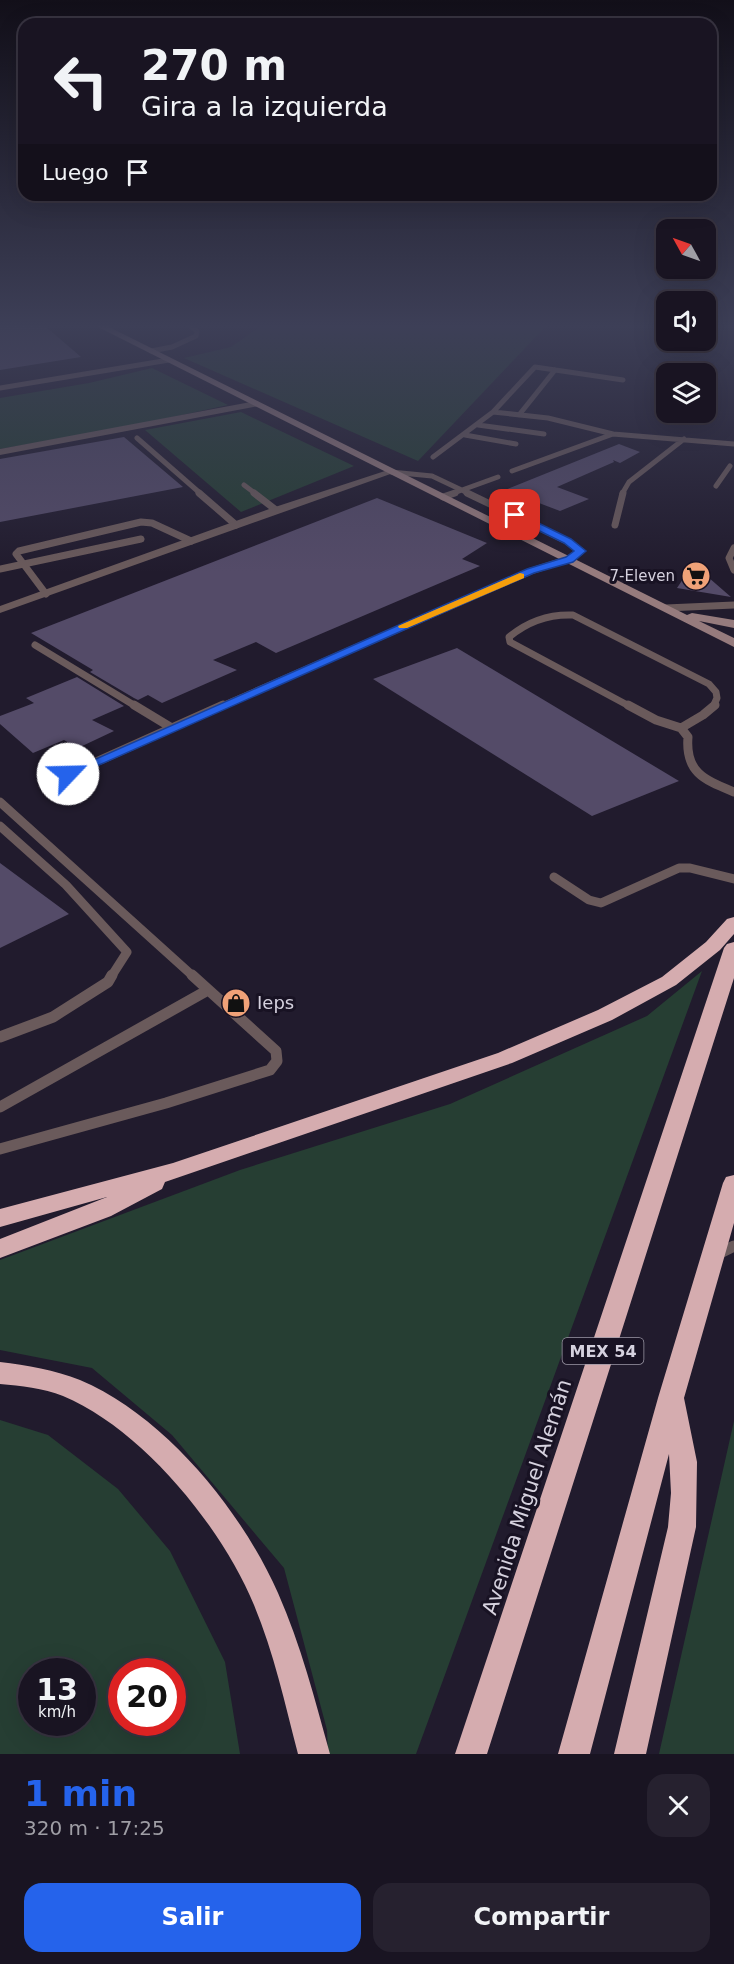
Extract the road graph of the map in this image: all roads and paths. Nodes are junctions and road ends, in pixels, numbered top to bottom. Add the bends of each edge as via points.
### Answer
1 (235, 408) edge
2 (264, 408) edge
3 (497, 408) edge
4 (525, 408) edge
5 (493, 412) junction
6 (519, 415) junction
7 (478, 424) junction
8 (544, 434) dead end
9 (614, 434) junction
10 (465, 435) junction
11 (137, 438) dead end
12 (684, 439) junction
13 (516, 444) dead end
14 (734, 444) edge
15 (0, 452) edge
16 (433, 457) dead end
17 (734, 457) edge
18 (732, 466) edge
19 (512, 471) dead end
20 (391, 472) junction
21 (498, 477) dead end
22 (244, 485) dead end
23 (716, 486) dead end
24 (462, 490) junction
25 (443, 497) junction
26 (276, 510) junction
27 (236, 525) junction
28 (615, 525) dead end
29 (141, 539) dead end
30 (191, 541) junction
31 (734, 548) edge
32 (569, 560) junction
33 (23, 565) junction
34 (0, 569) edge
35 (734, 570) edge
36 (46, 594) junction
37 (734, 605) edge
38 (0, 610) edge
39 (671, 611) junction
40 (734, 624) edge
41 (734, 643) edge
42 (35, 645) dead end
43 (172, 728) junction
44 (681, 728) junction
45 (47, 784) dead end
46 (734, 792) edge
47 (0, 802) edge
48 (0, 826) edge
49 (554, 877) dead end
50 (734, 879) edge
51 (734, 923) edge
52 (734, 948) edge
53 (208, 990) junction
54 (0, 1037) edge
55 (0, 1107) edge
56 (0, 1149) edge
57 (177, 1170) junction
58 (734, 1183) edge
59 (0, 1218) edge
60 (0, 1249) edge
61 (723, 1251) edge
62 (0, 1373) edge
63 (671, 1398) junction
64 (314, 1754) edge
65 (471, 1754) edge
66 (574, 1754) edge
67 (630, 1754) edge

1 - 15 street
2 - 20 main road
3 - 5 lane
4 - 6 lane
5 - 6 lane
5 - 7 lane
6 - 9 lane via 573,422
7 - 8 lane
7 - 10 lane
9 - 12 lane
9 - 19 lane
10 - 13 lane
10 - 16 lane
11 - 27 lane
12 - 14 lane
12 - 28 lane via 629,482
17 - 18 lane
18 - 23 lane
20 - 24 lane via 428,474
20 - 25 main road
20 - 26 street
21 - 24 lane
22 - 26 lane
24 - 25 lane
24 - 32 lane via 577,547 581,551
25 - 32 main road
26 - 27 street
27 - 30 street
29 - 33 lane
30 - 33 lane via 141,522 27,547 16,554
30 - 36 street
31 - 35 lane via 729,558
32 - 39 main road
32 - 43 lane via 531,571
33 - 34 lane
33 - 36 lane
36 - 38 street
37 - 39 lane
39 - 40 main road
39 - 41 main road
42 - 43 lane
43 - 45 lane
44 - 44 lane via 714,708 719,696 716,689 573,615 551,616 509,637 510,642 646,714
44 - 46 lane via 688,737 686,752 693,769
47 - 53 lane
48 - 54 lane via 66,885 127,952 108,981 53,1017
49 - 50 lane via 589,900 601,903 679,868
51 - 57 highway via 713,946 669,981 567,1032 438,1083
52 - 65 highway, Avenida Miguel Alemán / MEX 54
53 - 55 lane
53 - 56 lane via 276,1051 278,1063 270,1070
57 - 59 highway
57 - 60 highway via 103,1210
58 - 61 highway
61 - 63 highway
62 - 64 highway via 71,1389 116,1414 158,1449 196,1489 258,1581 289,1661
63 - 66 highway
63 - 67 highway via 685,1457 682,1527

